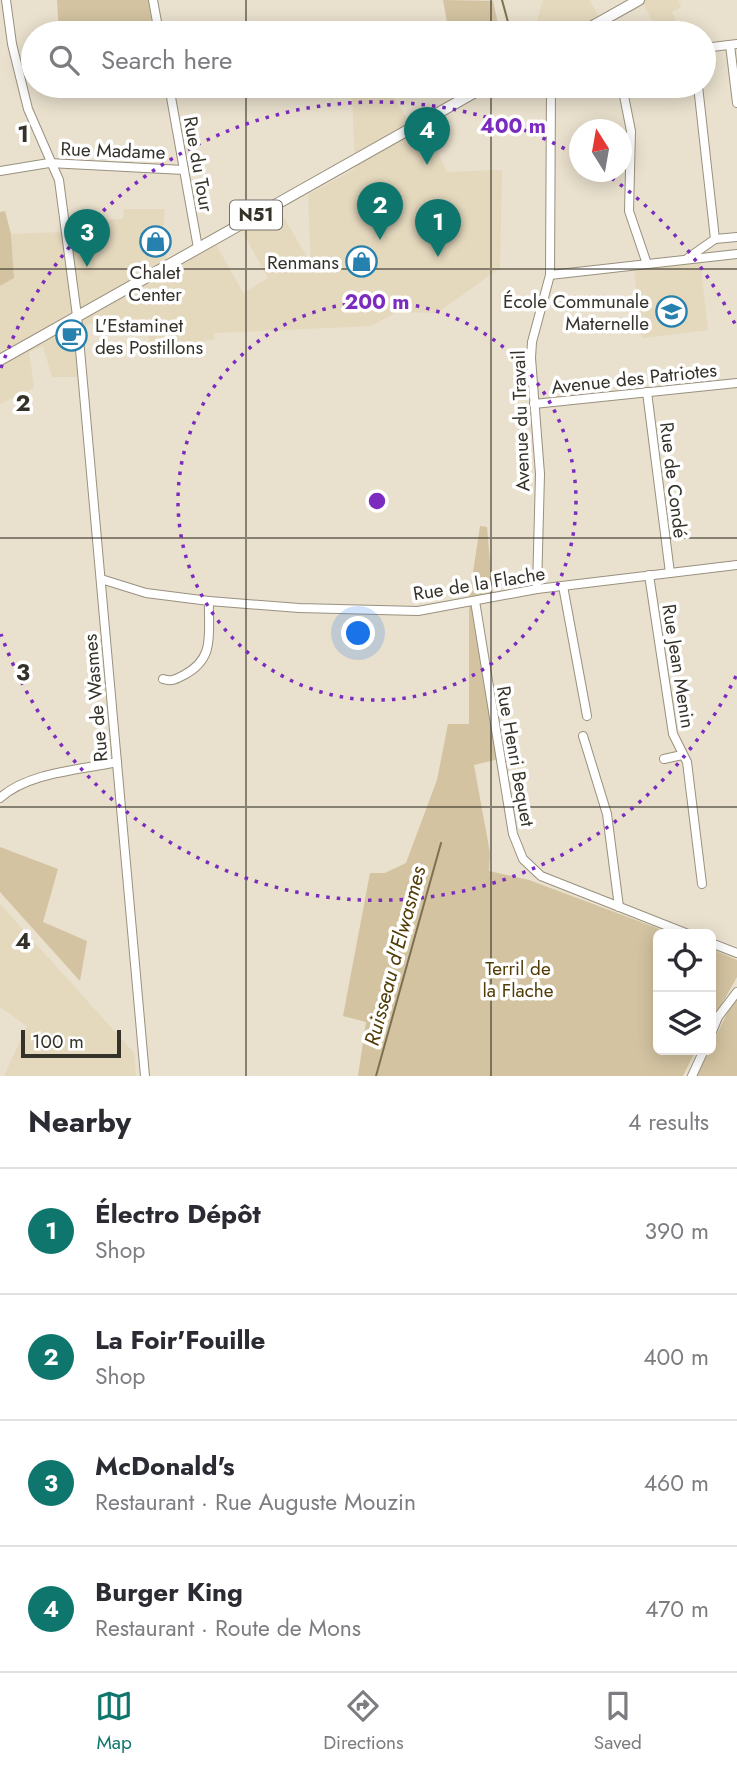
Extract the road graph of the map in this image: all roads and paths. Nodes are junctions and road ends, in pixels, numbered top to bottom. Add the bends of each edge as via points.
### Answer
1 (6, 0) edge
2 (153, 0) edge
3 (639, 0) edge
4 (157, 21) edge
5 (601, 21) edge
6 (734, 45) edge
7 (716, 47) edge
8 (21, 84) edge
9 (25, 98) edge
10 (171, 98) edge
11 (464, 98) edge
12 (551, 98) edge
13 (624, 98) edge
14 (699, 98) edge
15 (737, 103) edge
16 (49, 163) junction
17 (184, 170) junction
18 (0, 172) edge
19 (737, 237) edge
20 (715, 239) junction
21 (198, 248) junction
22 (737, 254) edge
23 (685, 260) junction
24 (647, 264) junction
25 (550, 275) junction
26 (77, 316) junction
27 (0, 360) edge
28 (737, 383) edge
29 (647, 392) junction
30 (534, 404) junction
31 (736, 565) edge
32 (670, 573) junction
33 (649, 575) junction
34 (737, 576) edge
35 (101, 579) junction
36 (564, 586) junction
37 (537, 589) junction
38 (209, 601) junction
39 (475, 601) junction
40 (163, 679) dead end
41 (587, 716) dead end
42 (583, 736) dead end
43 (682, 755) junction
44 (664, 759) dead end
45 (117, 762) junction
46 (0, 798) edge
47 (702, 884) dead end
48 (619, 907) junction
49 (675, 929) edge
50 (716, 945) edge
51 (737, 953) edge
52 (737, 992) edge
53 (716, 1022) edge
54 (702, 1055) edge
55 (145, 1076) edge
56 (692, 1076) edge

1 - 8 street, Rue de Wasmes
2 - 4 street
3 - 5 main road
6 - 7 street
6 - 15 street
9 - 16 street, Rue de Wasmes
10 - 17 street, Rue du Tour
11 - 21 main road, N51
12 - 25 street, Avenue du Travail
13 - 24 street via 631,131 629,211
14 - 20 street
16 - 17 street, Rue Madame
16 - 18 street, Rue Madame
16 - 26 street, Rue de Wasmes via 59,180
17 - 21 street, Rue du Tour
19 - 20 street
20 - 23 street
21 - 26 main road, N51
22 - 23 street
23 - 24 street
24 - 25 street
25 - 30 street, Avenue du Travail via 532,342
26 - 27 main road, N51
26 - 35 street, Rue de Wasmes
28 - 29 street, Avenue des Patriotes
29 - 30 street, Avenue des Patriotes
29 - 32 street, Rue de Condé
30 - 37 street, Avenue du Travail via 540,474
31 - 32 street, Rue de la Flache
31 - 34 street
32 - 33 street, Rue de la Flache
33 - 36 street, Rue de la Flache
33 - 43 street, Rue Jean Menin via 673,734
35 - 38 street, Rue de la Flache via 146,593
35 - 45 street, Rue de Wasmes
36 - 37 street, Rue de la Flache
36 - 41 street
37 - 39 street, Rue de la Flache
38 - 39 street, Rue de la Flache via 418,611
38 - 40 street via 207,655 201,666 174,680
39 - 48 street, Rue Henri Bequet via 518,849 541,876
42 - 48 street via 607,814
43 - 44 street
43 - 47 street, Rue Jean Menin via 687,762
45 - 46 street via 31,781
45 - 55 street, Rue de Wasmes
48 - 49 street, Rue Henri Bequet
50 - 51 street
52 - 53 street
54 - 56 street

